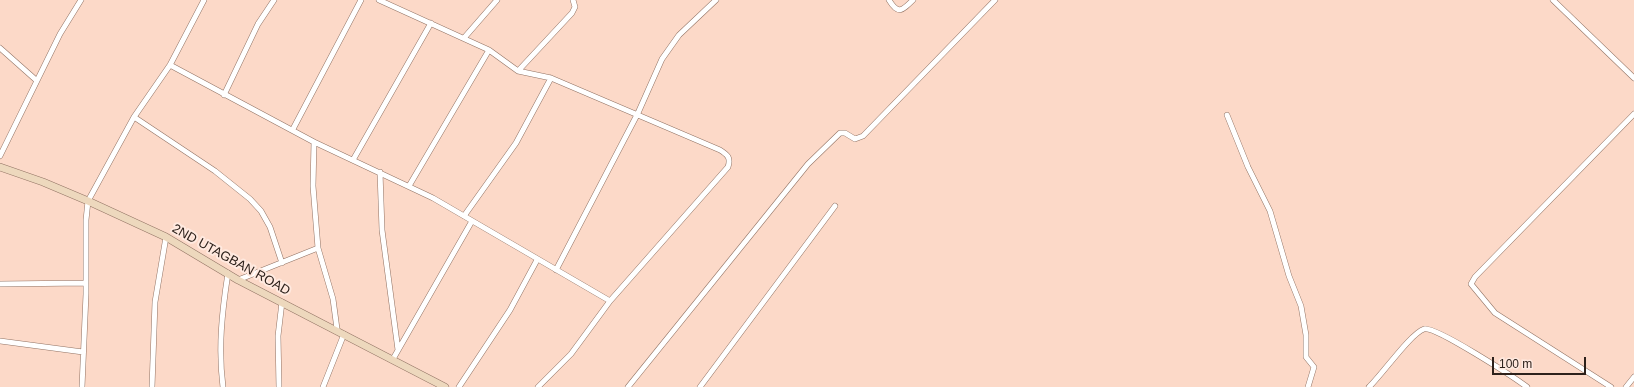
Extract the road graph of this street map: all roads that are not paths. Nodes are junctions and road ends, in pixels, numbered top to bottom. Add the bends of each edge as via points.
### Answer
1 (81, 0) edge
2 (204, 0) edge
3 (274, 0) edge
4 (361, 0) edge
5 (379, 0) edge
6 (497, 0) edge
7 (572, 0) edge
8 (716, 0) edge
9 (889, 0) edge
10 (913, 0) edge
11 (995, 0) edge
12 (1553, 0) edge
13 (431, 23) junction
14 (464, 38) junction
15 (0, 48) edge
16 (489, 50) junction
17 (170, 65) junction
18 (518, 72) junction
19 (551, 78) junction
20 (1634, 78) edge
21 (36, 80) junction
22 (224, 95) junction
23 (638, 113) junction
24 (1634, 114) edge
25 (1227, 115) dead end
26 (134, 117) junction
27 (293, 129) junction
28 (314, 142) junction
29 (0, 156) edge
30 (353, 160) junction
31 (0, 167) edge
32 (380, 172) junction
33 (409, 186) junction
34 (88, 201) junction
35 (835, 206) dead end
36 (464, 216) junction
37 (472, 221) junction
38 (166, 237) junction
39 (318, 248) junction
40 (537, 260) junction
41 (282, 263) junction
42 (556, 270) junction
43 (228, 274) junction
44 (238, 280) junction
45 (86, 283) junction
46 (0, 284) edge
47 (610, 301) junction
48 (282, 302) junction
49 (337, 329) junction
50 (344, 334) junction
51 (0, 342) edge
52 (398, 350) junction
53 (83, 352) junction
54 (393, 359) junction
55 (1634, 377) edge
56 (82, 387) edge
57 (152, 387) edge
58 (223, 387) edge
59 (279, 387) edge
60 (323, 387) edge
61 (446, 387) edge
62 (459, 387) edge
63 (538, 387) edge
64 (628, 387) edge
65 (700, 387) edge
66 (1308, 387) edge
67 (1369, 387) edge
68 (1527, 387) edge
69 (1611, 387) edge
70 (1626, 387) edge

1 - 21 street
2 - 17 street
3 - 22 street via 258,24
4 - 27 street
5 - 13 street
6 - 14 street
7 - 18 street via 575,7 572,13
8 - 23 street via 679,35 662,59
9 - 10 street via 894,8 899,10
11 - 64 street via 863,136 855,139 840,133 808,164
12 - 20 street
13 - 14 street
13 - 30 street
14 - 16 street
15 - 21 street
16 - 18 street
16 - 33 street
17 - 22 street
17 - 26 street
18 - 19 street
19 - 23 street
19 - 36 street via 516,144
21 - 29 street
22 - 27 street
23 - 42 street
23 - 47 street via 720,150 728,155 730,161 728,167
24 - 69 street via 1471,284 1495,313
25 - 66 street via 1248,167 1270,211 1289,276 1301,306 1306,335 1306,357 1314,367
26 - 34 street
26 - 41 street via 215,170 250,199 270,227
27 - 28 street
28 - 30 street
28 - 39 street via 313,186
30 - 32 street
31 - 34 street, 2ND UTAGBAN ROAD
32 - 33 street
32 - 52 street via 382,230
33 - 36 street
34 - 38 street, 2ND UTAGBAN ROAD
34 - 45 street
35 - 65 street
36 - 37 street
37 - 40 street
37 - 52 street
38 - 43 street, 2ND UTAGBAN ROAD
38 - 57 street via 155,302
39 - 41 street
39 - 49 street via 333,299
40 - 42 street
40 - 62 street via 510,310
41 - 44 street
42 - 47 street
43 - 44 street, 2ND UTAGBAN ROAD
43 - 58 street via 221,323
44 - 48 street, 2ND UTAGBAN ROAD
45 - 46 street
45 - 53 street
47 - 63 street via 571,354
48 - 49 street, 2ND UTAGBAN ROAD
48 - 59 street via 278,336
49 - 50 street, 2ND UTAGBAN ROAD
50 - 54 street, 2ND UTAGBAN ROAD
50 - 60 street
51 - 53 street
52 - 54 street
53 - 56 street
54 - 61 street, 2ND UTAGBAN ROAD
55 - 70 street
67 - 68 street via 1423,329 1438,332

